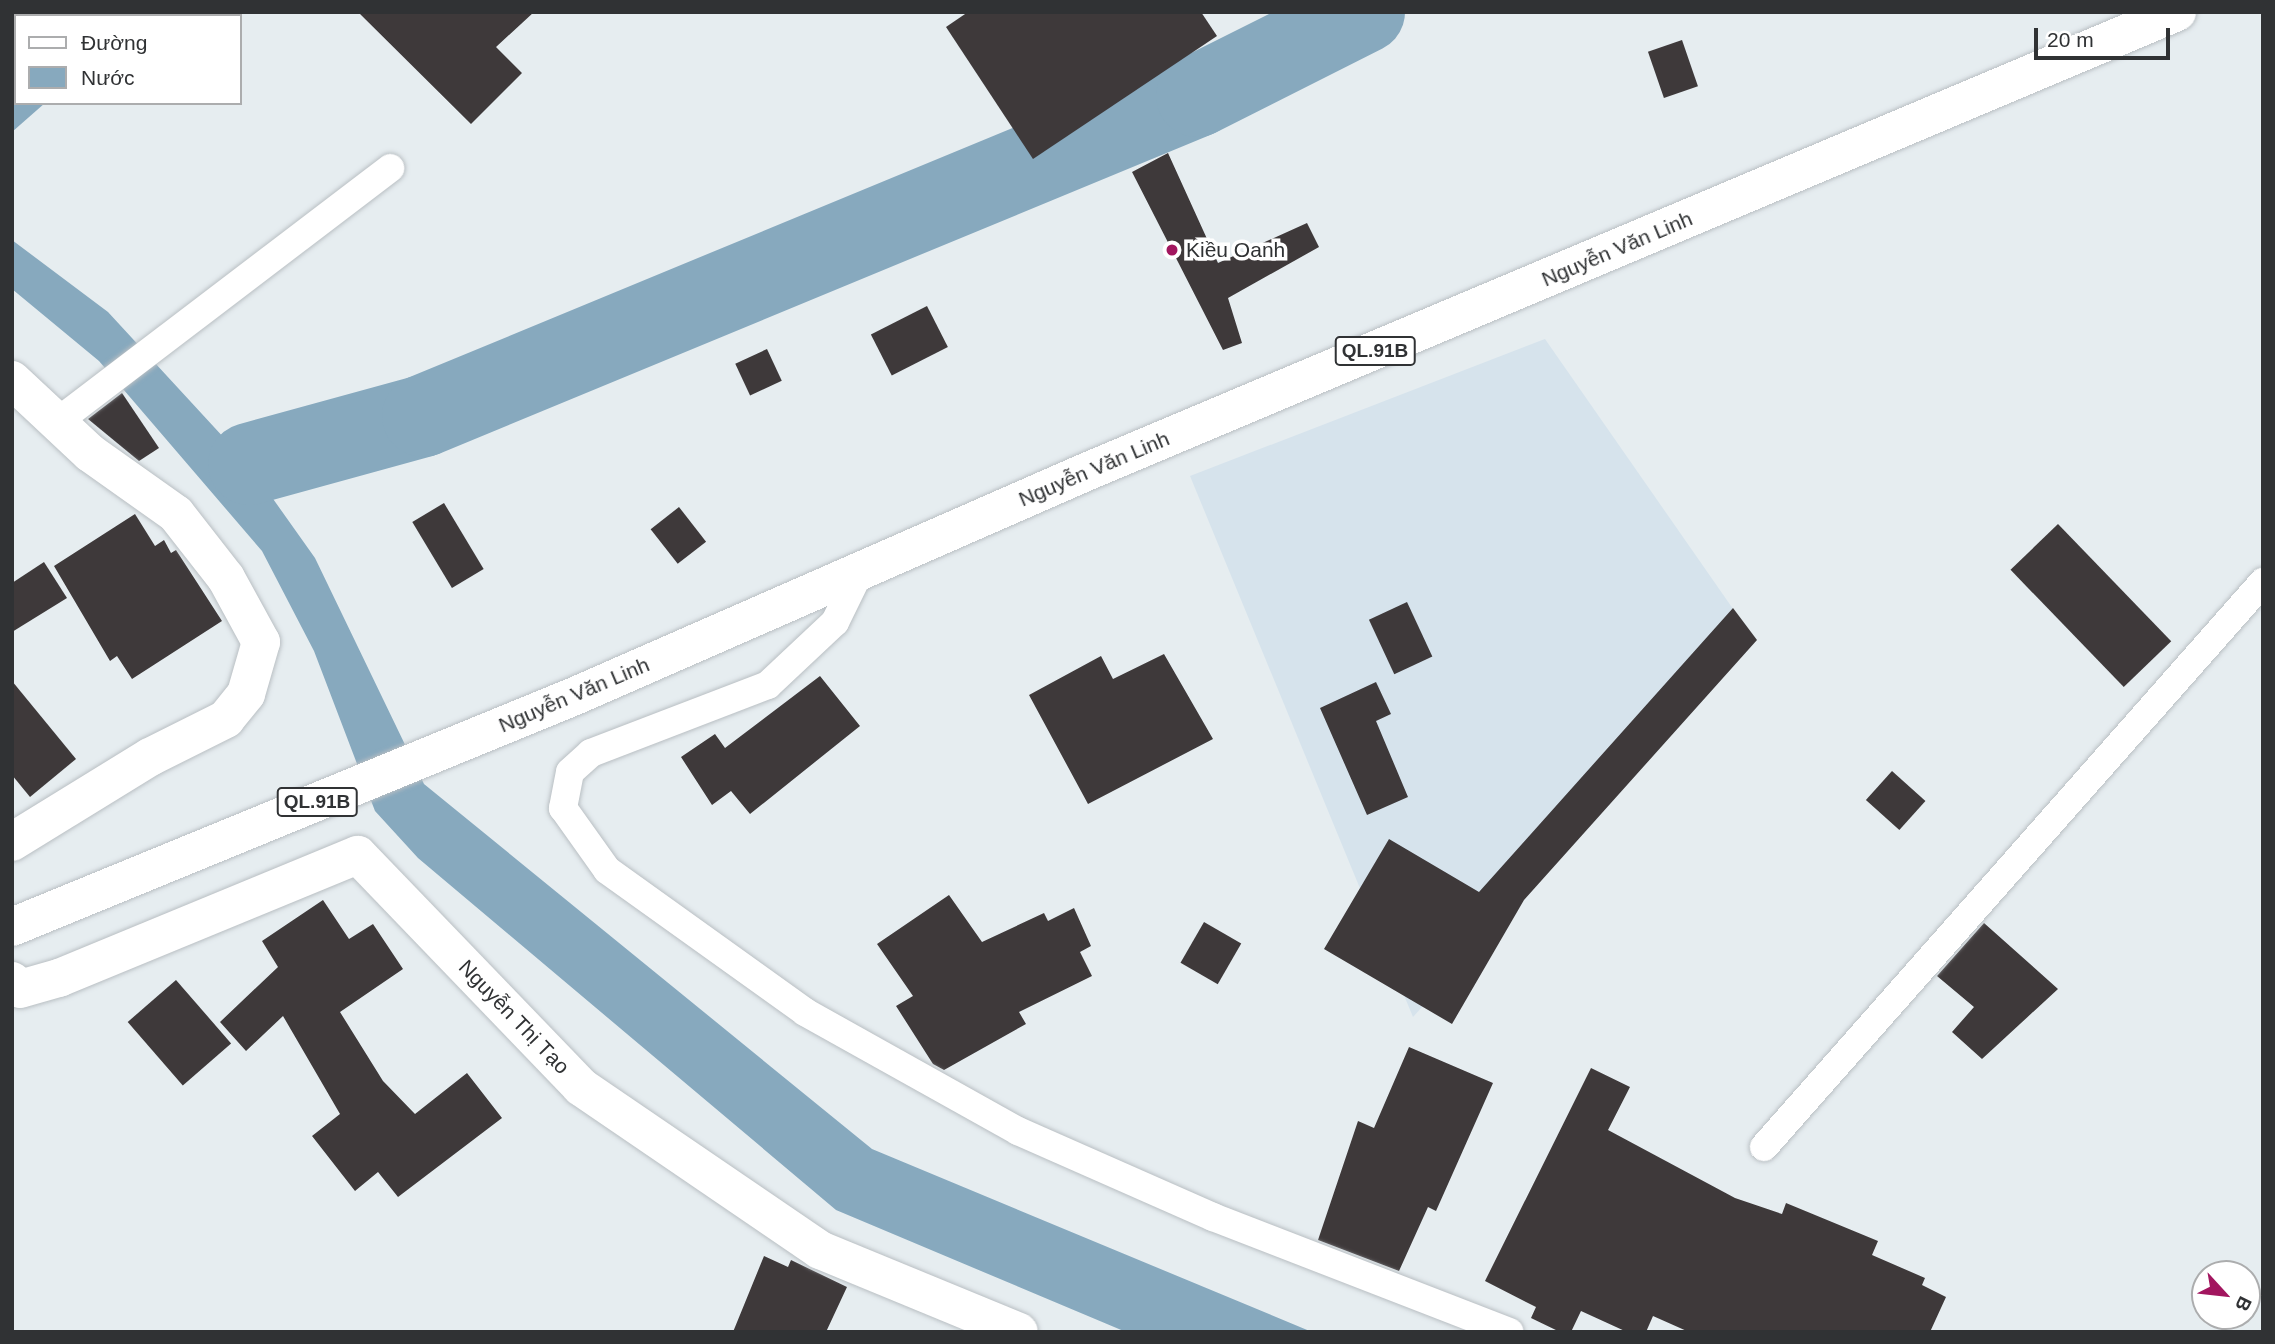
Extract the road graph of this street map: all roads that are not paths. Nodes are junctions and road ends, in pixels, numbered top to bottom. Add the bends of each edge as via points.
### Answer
1 (2177, 12) edge
2 (390, 168) dead end
3 (12, 380) edge
4 (57, 422) junction
5 (861, 569) junction
6 (2263, 582) edge
7 (12, 842) edge
8 (12, 927) edge
9 (12, 981) edge
10 (1764, 1147) dead end
11 (1019, 1332) edge
12 (1509, 1332) edge

1 - 5 main road, Nguyễn Văn Linh / QL.91B
2 - 4 lane
3 - 4 main road
4 - 7 main road via 176,514 226,578 261,642 246,694 226,719 150,757
5 - 8 main road, Nguyễn Văn Linh / QL.91B via 575,696
5 - 12 lane via 835,622 768,685 591,753 570,772 563,808 607,870 805,1012 1018,1132 1213,1217
6 - 10 lane
9 - 11 main road, Nguyễn Thị Tạo via 20,989 59,978 358,855 581,1087 820,1250

